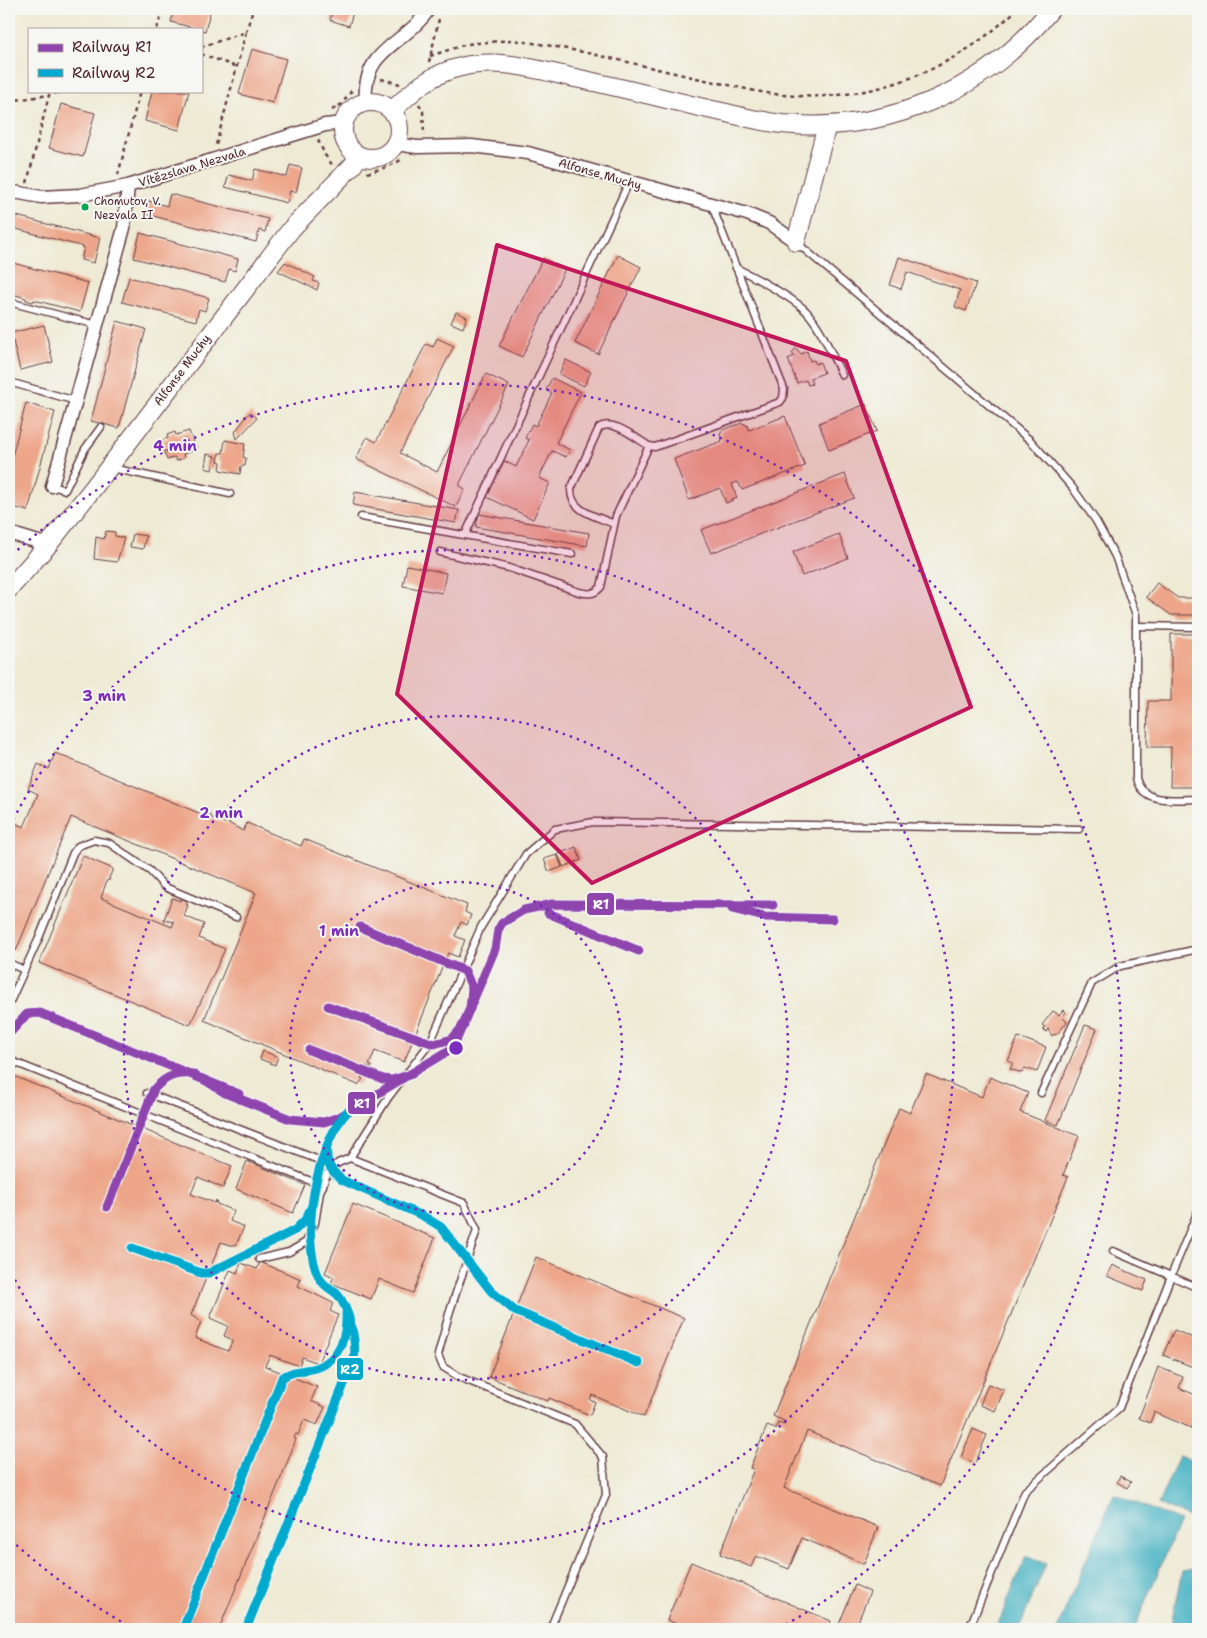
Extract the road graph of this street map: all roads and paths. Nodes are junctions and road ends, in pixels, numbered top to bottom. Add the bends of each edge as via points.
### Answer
1 (163, 9) edge
2 (253, 9) edge
3 (429, 9) edge
4 (1017, 9) edge
5 (1051, 9) edge
6 (439, 18) dead end
7 (157, 28) edge
8 (246, 32) junction
9 (202, 47) edge
10 (202, 54) edge
11 (430, 56) junction
12 (428, 64) dead end
13 (237, 67) junction
14 (407, 79) dead end
15 (400, 84) dead end
16 (353, 88) dead end
17 (60, 92) edge
18 (140, 92) edge
19 (50, 96) junction
20 (9, 101) edge
21 (366, 102) junction
22 (330, 111) dead end
23 (392, 111) junction
24 (344, 123) junction
25 (827, 125) junction
26 (314, 128) junction
27 (396, 144) junction
28 (359, 156) junction
29 (410, 158) dead end
30 (212, 161) junction
31 (342, 175) junction
32 (364, 176) dead end
33 (629, 182) junction
34 (128, 186) junction
35 (115, 188) junction
36 (9, 191) edge
37 (24, 194) junction
38 (712, 206) junction
39 (796, 242) junction
40 (736, 268) junction
41 (9, 302) edge
42 (98, 325) junction
43 (842, 375) dead end
44 (9, 382) edge
45 (77, 401) junction
46 (101, 427) dead end
47 (649, 446) junction
48 (108, 467) junction
49 (52, 486) joint
50 (230, 494) dead end
51 (360, 516) dead end
52 (614, 524) junction
53 (9, 533) edge
54 (465, 535) junction
55 (48, 545) junction
56 (440, 552) dead end
57 (572, 554) dead end
58 (9, 588) edge
59 (1136, 626) junction
60 (1198, 627) edge
61 (1198, 799) edge
62 (1079, 829) dead end
63 (236, 917) dead end
64 (1198, 948) edge
65 (9, 964) edge
66 (24, 970) junction
67 (9, 1004) edge
68 (9, 1060) edge
69 (147, 1093) dead end
70 (1041, 1093) dead end
71 (350, 1158) junction
72 (334, 1166) junction
73 (323, 1186) junction
74 (1198, 1211) edge
75 (1112, 1251) dead end
76 (259, 1259) dead end
77 (1172, 1276) junction
78 (1198, 1288) edge
79 (550, 1629) edge
80 (969, 1629) edge

1 - 7 path
2 - 8 path
3 - 21 street via 377,58 368,75
4 - 11 path via 983,39 924,73 883,87 840,95 774,94 511,40 467,44
5 - 25 main road via 1005,58 947,95 877,119
6 - 11 path
8 - 9 path
8 - 13 path
10 - 13 path
11 - 12 path
13 - 30 path
14 - 15 path
16 - 22 path via 342,104
17 - 19 path
18 - 35 path
19 - 20 path
19 - 37 path
21 - 23 main road via 380,103
21 - 24 main road via 354,107
23 - 25 main road via 424,82 441,73 472,64 498,63 758,120
23 - 27 main road via 400,130
24 - 26 street, Vítězslava Nezvala
24 - 28 main road via 346,142
25 - 39 main road
26 - 30 street, Vítězslava Nezvala
26 - 31 path via 325,155
27 - 28 main road via 380,157
27 - 33 street, Alfonse Muchy via 417,148 472,146 528,153
28 - 31 main road, Alfonse Muchy
29 - 32 path
30 - 34 street, Vítězslava Nezvala
31 - 48 main road, Alfonse Muchy via 292,228
33 - 38 street, Alfonse Muchy
33 - 54 lane
34 - 35 street, Vítězslava Nezvala
34 - 42 street via 124,228
35 - 37 street, Vítězslava Nezvala via 61,196
36 - 37 street, Vítězslava Nezvala
38 - 39 street, Alfonse Muchy via 769,223
38 - 40 lane
39 - 59 lane via 1031,441 1072,487 1115,556 1136,615
40 - 43 lane via 805,310 820,330
40 - 47 lane via 784,390 783,398 780,402 658,446
41 - 42 lane
42 - 45 street
44 - 45 lane
45 - 49 street
46 - 49 lane via 85,449 65,490
47 - 52 lane
47 - 52 lane via 612,425 603,425 575,480 571,489 573,503
48 - 50 lane
48 - 55 main road, Alfonse Muchy
51 - 54 lane
52 - 56 lane via 601,587 589,594 509,568
53 - 55 street
54 - 57 lane
55 - 58 main road, Alfonse Muchy
59 - 60 lane
59 - 61 lane via 1138,788 1147,795 1165,799
62 - 71 lane via 593,822 555,830 526,854 481,927 430,1043 388,1098
63 - 66 lane via 172,891 150,871 109,843 94,840 78,846 73,853
64 - 70 lane via 1120,966 1092,984
65 - 66 lane
66 - 67 lane
68 - 73 lane
69 - 72 lane
71 - 72 lane
71 - 79 lane via 464,1203 477,1230 438,1355 443,1367 459,1377 575,1424 604,1457 606,1495
72 - 73 lane
73 - 76 lane via 315,1224 306,1242 289,1252
74 - 77 lane
75 - 77 lane
77 - 78 lane
77 - 80 lane via 1120,1408 1025,1491

